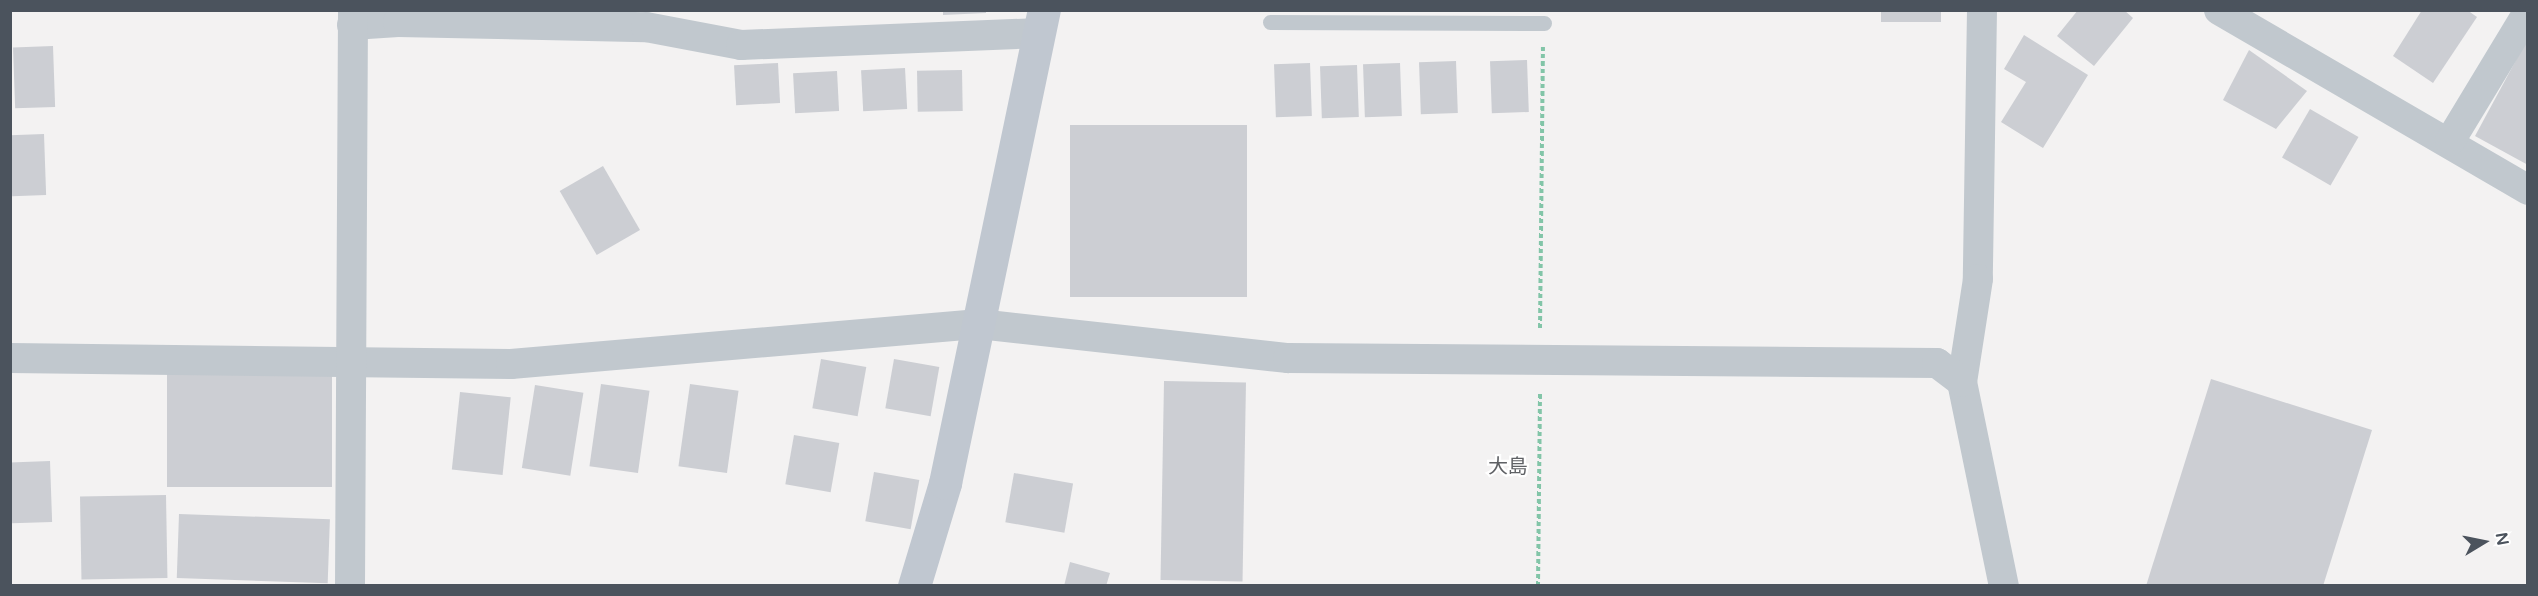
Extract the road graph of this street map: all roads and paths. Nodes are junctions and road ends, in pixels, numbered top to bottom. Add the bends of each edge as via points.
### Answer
1 (1982, 10) edge
2 (2219, 10) edge
3 (2528, 12) edge
4 (352, 18) edge
5 (1042, 22) edge
6 (1270, 22) dead end
7 (1544, 23) joint
8 (2450, 141) junction
9 (2528, 190) edge
10 (979, 324) junction
11 (10, 358) edge
12 (1540, 360) junction
13 (353, 361) junction
14 (1962, 382) junction
15 (350, 585) edge
16 (914, 585) edge
17 (1538, 585) edge
18 (2004, 585) edge

1 - 14 street via 1978,279
2 - 8 street
3 - 8 street
4 - 5 street via 646,27 741,45
4 - 13 street
5 - 10 street
6 - 7 lane
7 - 12 path
8 - 9 street
10 - 12 street via 1288,358
10 - 13 street via 511,364
10 - 16 street via 945,483
11 - 13 street
12 - 14 street via 1937,363
12 - 17 path
13 - 15 street
14 - 18 street

